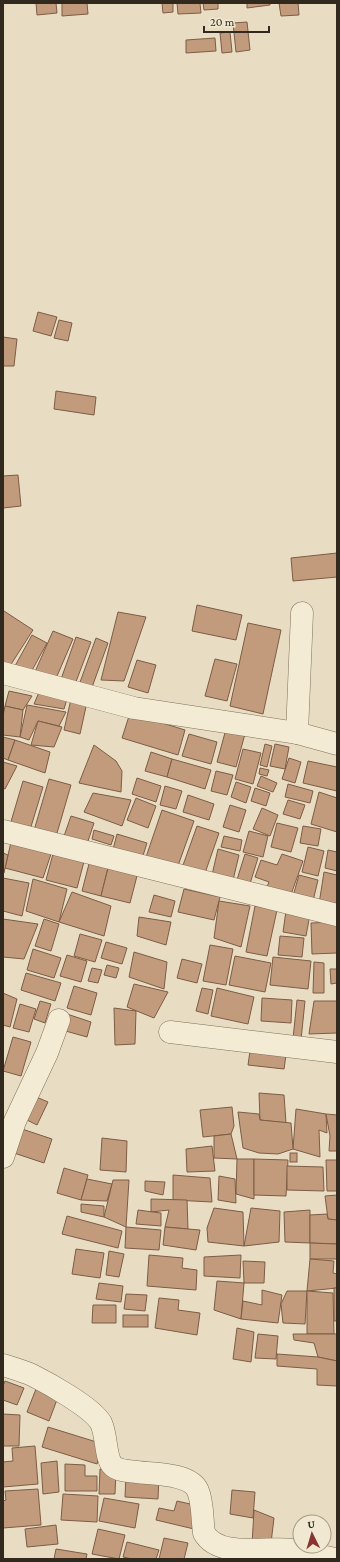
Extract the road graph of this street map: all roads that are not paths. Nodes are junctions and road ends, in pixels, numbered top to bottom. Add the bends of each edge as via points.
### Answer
1 (302, 613) dead end
2 (3, 673) edge
3 (297, 733) junction
4 (337, 744) edge
5 (3, 831) edge
6 (337, 915) edge
7 (59, 1020) dead end
8 (170, 1032) dead end
9 (337, 1052) edge
10 (3, 1157) edge
11 (3, 1365) edge
12 (335, 1559) edge

1 - 3 street
2 - 3 street via 134,708
3 - 4 street
5 - 6 street
7 - 10 street via 47,1053 15,1121
8 - 9 street
11 - 12 street via 31,1375 93,1413 103,1429 109,1460 114,1467 192,1482 198,1490 204,1533 213,1544 237,1550 292,1550

